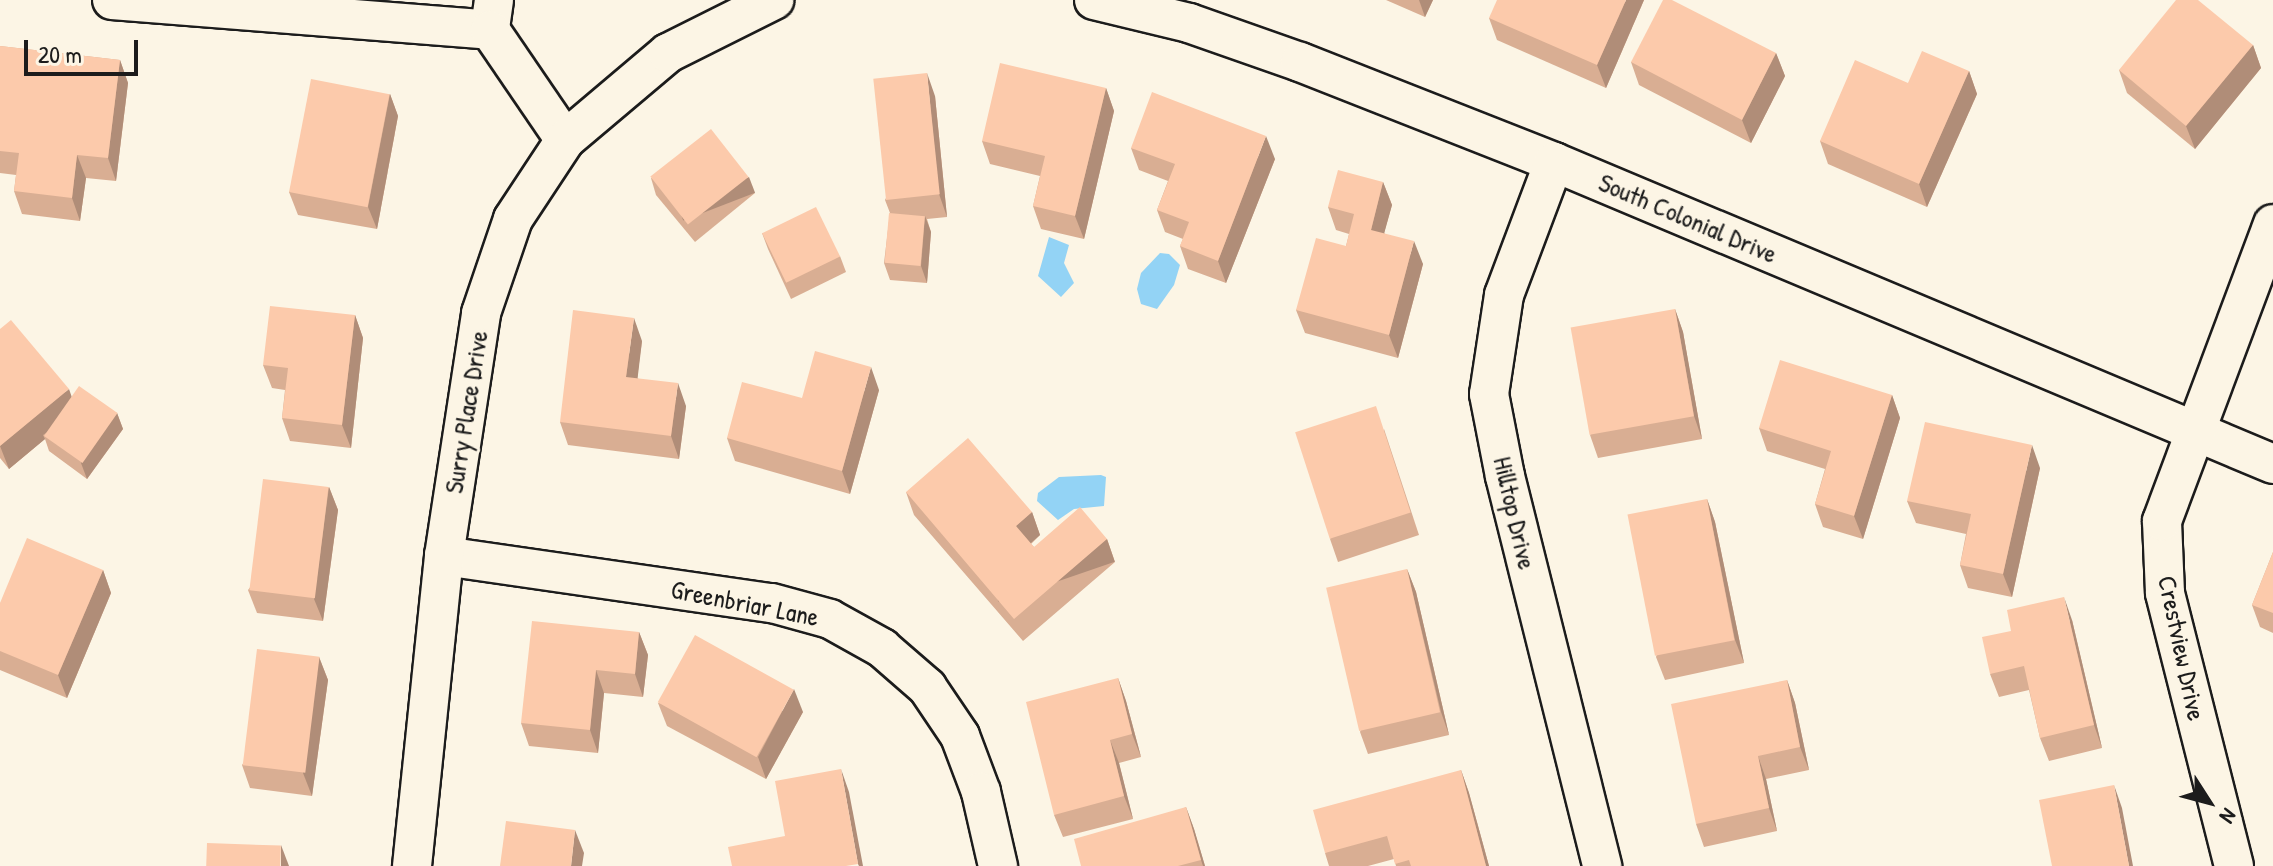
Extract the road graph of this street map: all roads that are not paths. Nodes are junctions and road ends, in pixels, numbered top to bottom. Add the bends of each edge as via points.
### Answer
1 (112, 0) edge
2 (774, 0) edge
3 (1094, 0) edge
4 (492, 15) edge
5 (565, 140) junction
6 (1554, 162) junction
7 (2273, 224) edge
8 (2194, 432) junction
9 (2273, 464) edge
10 (444, 556) junction
11 (412, 866) edge
12 (998, 866) edge
13 (1602, 866) edge
14 (2234, 866) edge

1 - 4 street
2 - 5 street via 668,53
3 - 6 street, South Colonial Drive via 1189,23 1300,62
4 - 5 street
5 - 10 street, Surry Place Drive via 513,219 481,313
6 - 8 street, South Colonial Drive
6 - 13 street, Hilltop Drive via 1504,295 1489,394
7 - 8 street, Crestview Drive
8 - 9 street, South Colonial Drive
8 - 14 street, Crestview Drive via 2162,521 2165,593
10 - 11 street, Surry Place Drive
10 - 12 street, Greenbriar Lane via 772,603 830,619 882,648 927,687 960,736 981,792

